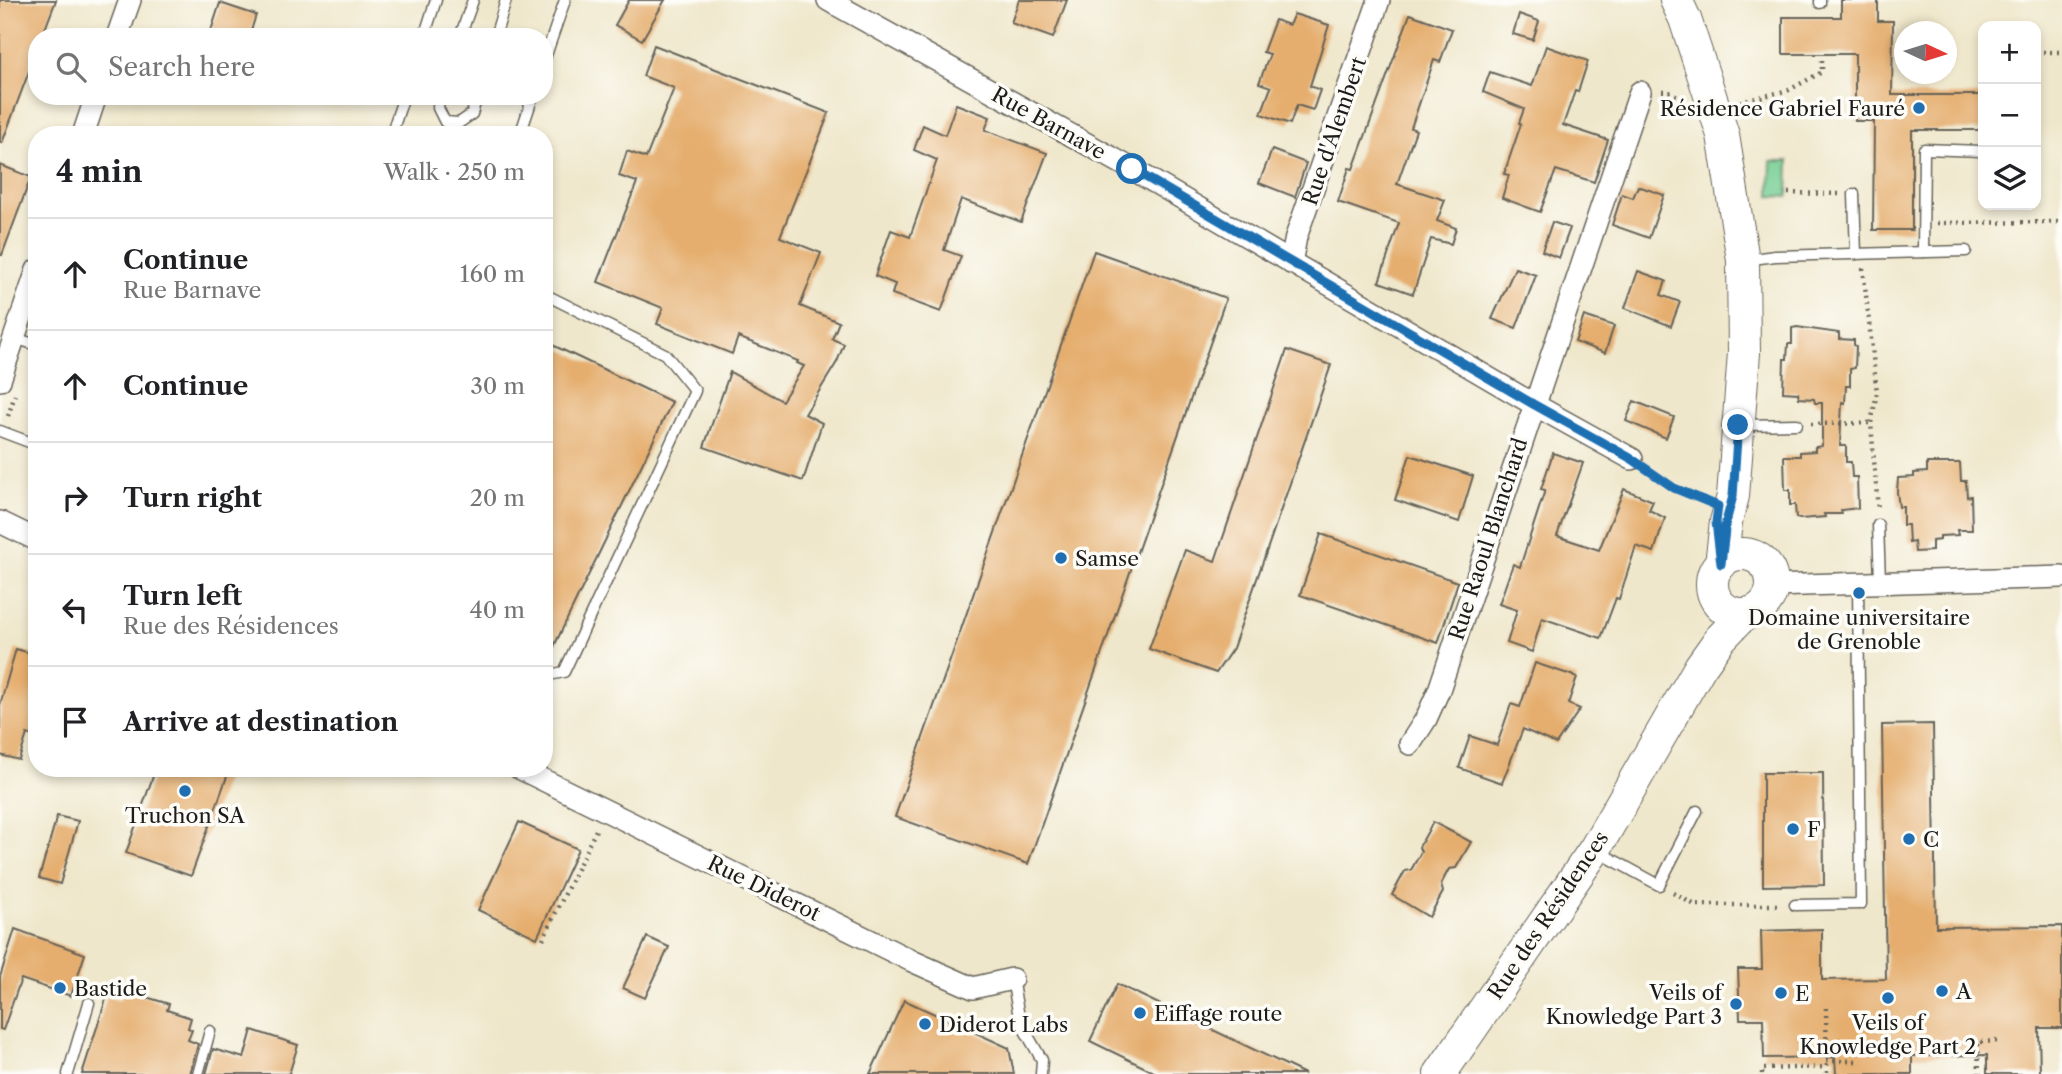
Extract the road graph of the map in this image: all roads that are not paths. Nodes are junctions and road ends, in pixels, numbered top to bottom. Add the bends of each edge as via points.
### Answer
1 (130, 0) edge
2 (436, 0) edge
3 (473, 0) edge
4 (506, 0) edge
5 (565, 0) edge
6 (828, 0) edge
7 (1379, 0) edge
8 (1676, 0) edge
9 (120, 28) edge
10 (427, 28) edge
11 (463, 28) edge
12 (498, 28) edge
13 (553, 35) edge
14 (1640, 92) road end
15 (93, 105) edge
16 (401, 105) edge
17 (438, 105) edge
18 (474, 105) edge
19 (530, 105) edge
20 (86, 126) edge
21 (394, 126) edge
22 (523, 126) edge
23 (1978, 151) edge
24 (1854, 194) road end
25 (1966, 251) dead end
26 (1923, 252) junction
27 (1856, 254) junction
28 (1743, 260) junction
29 (1291, 263) junction
30 (28, 297) edge
31 (553, 298) edge
32 (14, 338) junction
33 (28, 342) edge
34 (0, 380) edge
35 (1533, 404) junction
36 (1797, 424) dead end
37 (1738, 425) junction
38 (0, 431) edge
39 (28, 442) edge
40 (1632, 459) road end
41 (0, 522) edge
42 (1878, 525) dead end
43 (28, 536) edge
44 (1734, 559) junction
45 (2062, 577) edge
46 (1858, 581) junction
47 (1880, 581) junction
48 (1772, 586) junction
49 (1732, 609) junction
50 (553, 675) edge
51 (1410, 744) dead end
52 (537, 777) edge
53 (1698, 811) dead end
54 (1595, 849) junction
55 (1795, 905) road end
56 (1012, 979) joint
57 (89, 1003) dead end
58 (210, 1031) dead end
59 (68, 1074) edge
60 (198, 1074) edge
61 (1041, 1074) edge
62 (1440, 1074) edge

1 - 9 street
2 - 10 lane
3 - 11 lane
4 - 12 lane
5 - 13 lane
6 - 29 street, Rue Barnave
7 - 29 street, Rue d'Alembert via 1296,237
8 - 28 street via 1723,135
14 - 35 street, Rue Raoul Blanchard
15 - 20 street
16 - 21 lane
17 - 18 lane via 445,122 459,123 472,114
19 - 22 lane
23 - 26 lane via 1924,149
24 - 27 lane
25 - 26 lane
26 - 27 lane
27 - 28 lane
28 - 37 street via 1744,353
29 - 35 street, Rue Barnave
30 - 32 street
31 - 50 lane via 665,354 695,391 564,673
32 - 33 lane
32 - 34 street
35 - 40 street, Rue Barnave
35 - 51 street, Rue Raoul Blanchard via 1438,690
36 - 37 lane
37 - 44 street via 1720,499
38 - 39 lane
41 - 43 street
42 - 47 lane
44 - 48 street via 1763,562
44 - 49 street via 1713,580 1713,589
45 - 47 street
46 - 47 street
46 - 48 street
46 - 55 lane via 1861,904
48 - 49 street via 1762,607
49 - 54 street, Rue des Résidences
52 - 56 street, Rue Diderot via 973,988
53 - 54 lane via 1659,885
54 - 62 street, Rue des Résidences
56 - 61 lane via 1020,1022 1042,1060
57 - 59 lane
58 - 60 lane

